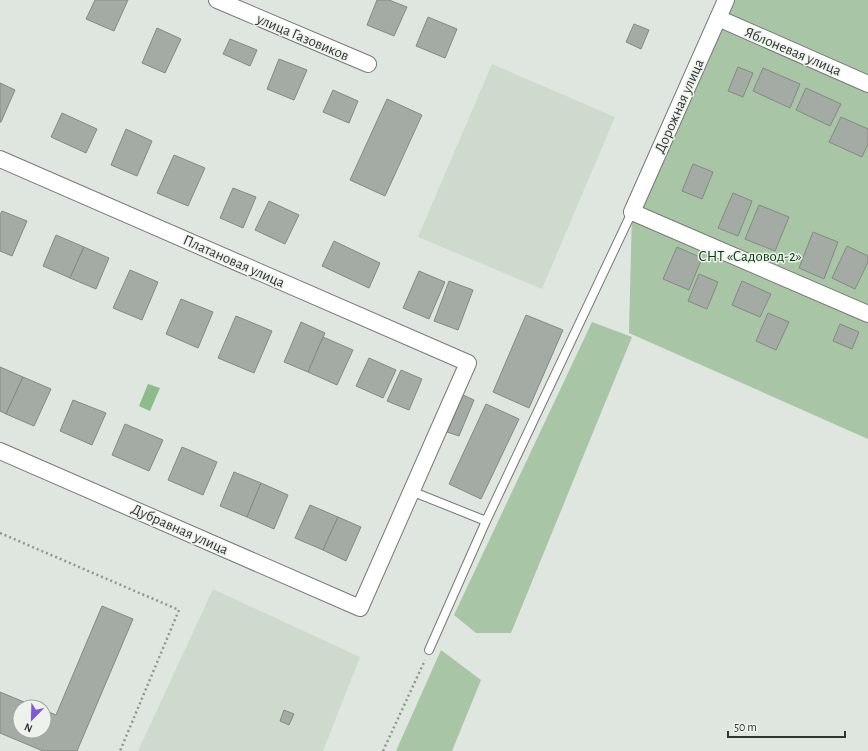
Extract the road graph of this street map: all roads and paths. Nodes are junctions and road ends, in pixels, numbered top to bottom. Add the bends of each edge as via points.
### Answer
1 (217, 0) edge
2 (726, 0) edge
3 (718, 18) junction
4 (368, 64) dead end
5 (868, 84) edge
6 (0, 159) edge
7 (632, 212) junction
8 (868, 314) edge
9 (0, 451) edge
10 (411, 491) junction
11 (486, 521) junction
12 (0, 533) edge
13 (429, 650) joint
14 (120, 751) edge
15 (383, 751) edge

1 - 4 street, улица Газовиков
2 - 3 street, Дорожная улица
3 - 5 street, Яблоневая улица
3 - 7 street, Дорожная улица
6 - 10 street, Платановая улица via 468,363
7 - 8 street
7 - 11 lane
9 - 10 street, Дубравная улица via 360,608
10 - 11 lane
11 - 13 lane
12 - 14 path via 180,610
13 - 15 path

